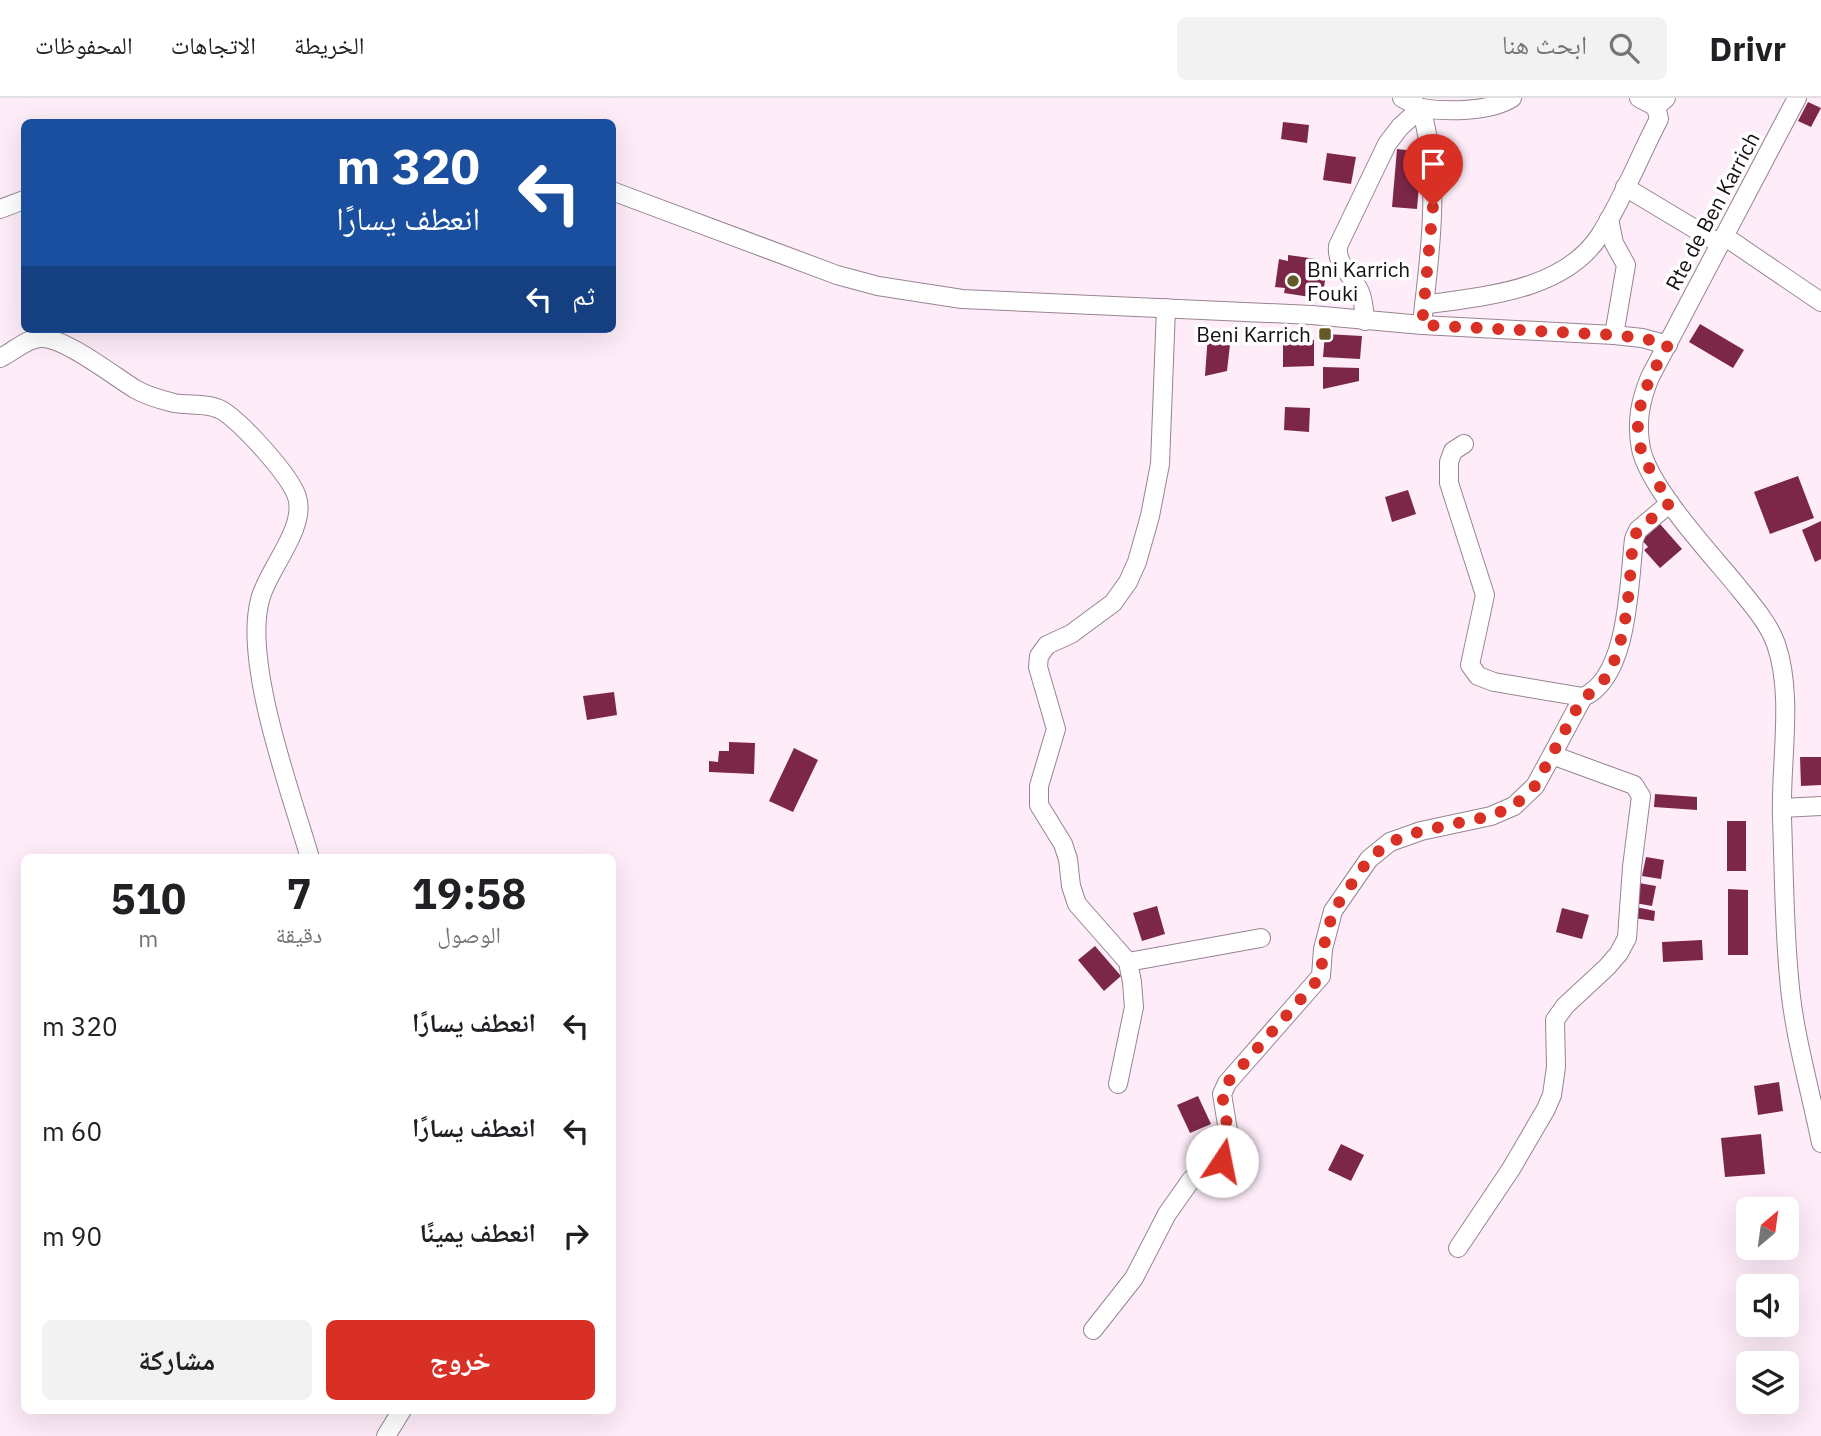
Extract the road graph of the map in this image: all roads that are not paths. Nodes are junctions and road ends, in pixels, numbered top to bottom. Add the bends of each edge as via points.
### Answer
1 (1402, 98) edge
2 (1512, 98) edge
3 (1639, 98) edge
4 (1797, 98) edge
5 (1661, 102) edge
6 (1421, 108) junction
7 (1625, 187) junction
8 (616, 192) edge
9 (21, 201) edge
10 (0, 209) edge
11 (1609, 219) junction
12 (1722, 240) junction
13 (1821, 302) edge
14 (1424, 304) junction
15 (1166, 308) junction
16 (1365, 321) junction
17 (1422, 325) junction
18 (1614, 335) junction
19 (1668, 345) junction
20 (0, 358) edge
21 (1464, 444) dead end
22 (1670, 503) junction
23 (1583, 697) junction
24 (1552, 755) junction
25 (1821, 806) edge
26 (1782, 808) junction
27 (309, 854) edge
28 (1262, 938) dead end
29 (1128, 962) junction
30 (1118, 1084) dead end
31 (1821, 1139) edge
32 (1458, 1248) dead end
33 (1093, 1330) dead end
34 (399, 1414) edge
35 (386, 1436) edge

1 - 6 street
2 - 6 street via 1461,110
3 - 5 street via 1648,105
4 - 12 street, Rte de Ben Karrich
5 - 7 street via 1659,119
6 - 14 street via 1431,160 1433,206
6 - 16 street via 1387,144 1338,246 1340,263 1360,290
7 - 11 street
7 - 12 street
8 - 15 street via 878,286 962,299
9 - 10 street
11 - 14 street via 1582,254 1548,277 1493,295
11 - 18 street via 1614,243 1626,265
12 - 13 street
12 - 19 street, Rte de Ben Karrich
14 - 17 street
15 - 16 street
15 - 29 street via 1159,473 1137,562 1113,603 1047,645 1038,667 1056,729 1039,786 1039,805 1063,844 1077,904
16 - 17 street
17 - 18 street
18 - 19 street
19 - 22 street, Rte de Ben Karrich via 1644,393 1639,425 1642,453
20 - 27 street via 30,340 43,338 68,347 138,391 223,411 248,432 286,478 298,498 298,512 293,536 260,600 256,645 268,710
21 - 23 street via 1453,451 1450,482 1485,595 1470,665 1478,676 1494,682
22 - 23 street via 1633,539 1627,617 1619,647 1594,692
22 - 26 street, Rte de Ben Karrich via 1764,620 1775,643 1784,692
23 - 24 street
24 - 32 street via 1634,785 1639,791 1627,938 1607,967 1555,1020 1552,1095 1511,1169
24 - 33 street via 1535,786 1514,806 1390,842 1369,859 1333,911 1321,976 1227,1083 1222,1094 1231,1149 1228,1155 1191,1180 1133,1278
25 - 26 street
26 - 31 street, Rte de Ben Karrich via 1790,989
28 - 29 street
29 - 30 street via 1134,1007
34 - 35 street

